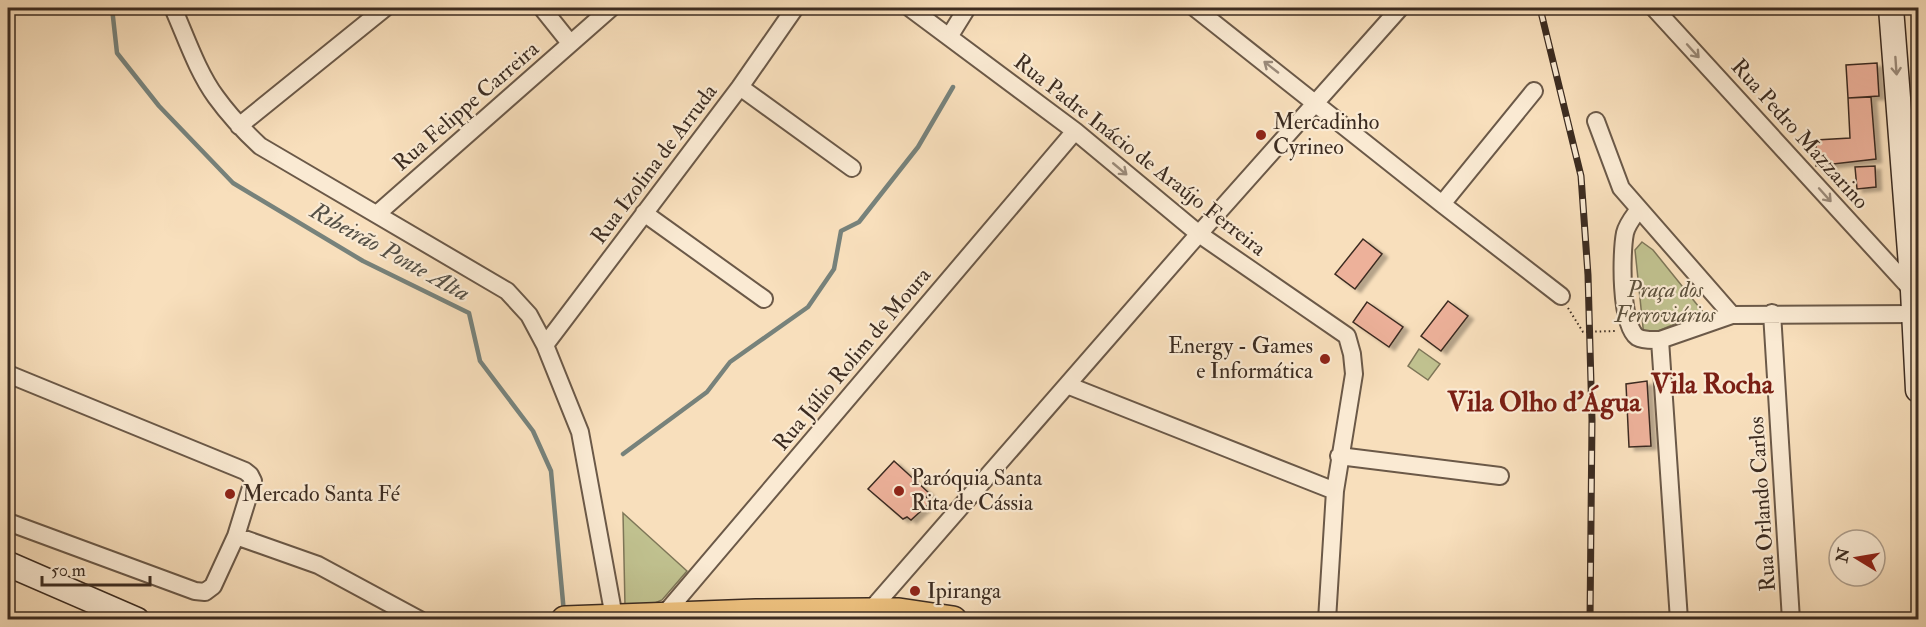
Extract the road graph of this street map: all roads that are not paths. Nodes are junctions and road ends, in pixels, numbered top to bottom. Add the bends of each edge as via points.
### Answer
1 (173, 8) edge
2 (385, 8) edge
3 (542, 8) edge
4 (611, 8) edge
5 (795, 8) edge
6 (910, 8) edge
7 (967, 8) edge
8 (1196, 8) edge
9 (1400, 8) edge
10 (1654, 8) edge
11 (1891, 8) edge
12 (949, 37) junction
13 (570, 43) junction
14 (741, 87) junction
15 (1534, 91) dead end
16 (1317, 104) junction
17 (1596, 121) dead end
18 (239, 126) junction
19 (1075, 131) junction
20 (852, 168) dead end
21 (1442, 204) junction
22 (1639, 209) junction
23 (644, 213) junction
24 (377, 214) junction
25 (1199, 234) junction
26 (1561, 296) road end
27 (765, 299) dead end
28 (1914, 302) junction
29 (1772, 313) junction
30 (1732, 315) junction
31 (1660, 340) junction
32 (544, 345) junction
33 (8, 374) edge
34 (1067, 385) junction
35 (1918, 390) edge
36 (1339, 456) junction
37 (1500, 476) dead end
38 (1335, 491) junction
39 (8, 522) edge
40 (236, 536) junction
41 (8, 564) edge
42 (869, 612) junction
43 (663, 616) junction
44 (756, 616) edge
45 (900, 616) edge
46 (614, 618) edge
47 (573, 619) edge
48 (137, 620) edge
49 (420, 620) edge
50 (953, 620) edge
51 (1327, 620) edge
52 (1679, 620) edge
53 (1791, 620) edge

1 - 18 street via 209,87
2 - 18 street
3 - 13 street
4 - 13 street, Rua Felippe Carreira
5 - 14 street, Rua Izolina de Arruda
6 - 12 street, Rua Padre Inácio de Araújo Ferreira
7 - 12 street
16 -> 8 street
9 - 16 street
10 -> 28 street, Rua Pedro Mazzarino
11 -> 28 main road
12 - 19 street, Rua Padre Inácio de Araújo Ferreira
13 - 24 street, Rua Felippe Carreira
14 - 20 street
14 - 23 street, Rua Izolina de Arruda
15 - 21 street
16 - 21 street
16 - 25 street
17 - 22 street via 1621,188
18 - 24 street via 260,146
19 -> 25 street, Rua Padre Inácio de Araújo Ferreira
19 - 43 street, Rua Júlio Rolim de Moura
21 - 26 street
22 - 30 street
22 - 31 street via 1626,232 1624,247 1626,314 1637,337
23 - 27 street
23 - 32 street, Rua Izolina de Arruda
24 - 32 street via 507,291 529,315
25 - 34 street
25 - 36 street, Rua Padre Inácio de Araújo Ferreira via 1347,336 1354,374
28 - 29 street
28 - 35 main road
29 - 30 street
29 - 53 street, Rua Orlando Carlos
30 - 31 street
31 - 52 street
32 - 46 street via 580,432
33 - 40 street via 245,471 253,481
34 - 38 street
34 - 42 street
36 - 37 street
36 - 38 street, Rua Padre Inácio de Araújo Ferreira
38 - 51 street, Rua Padre Inácio de Araújo Ferreira
39 - 40 street via 205,592 213,586
40 - 49 street via 318,565
41 - 48 main road
42 - 44 main road
42 - 45 main road
43 - 44 main road
43 - 46 main road
45 - 50 main road
46 - 47 main road

